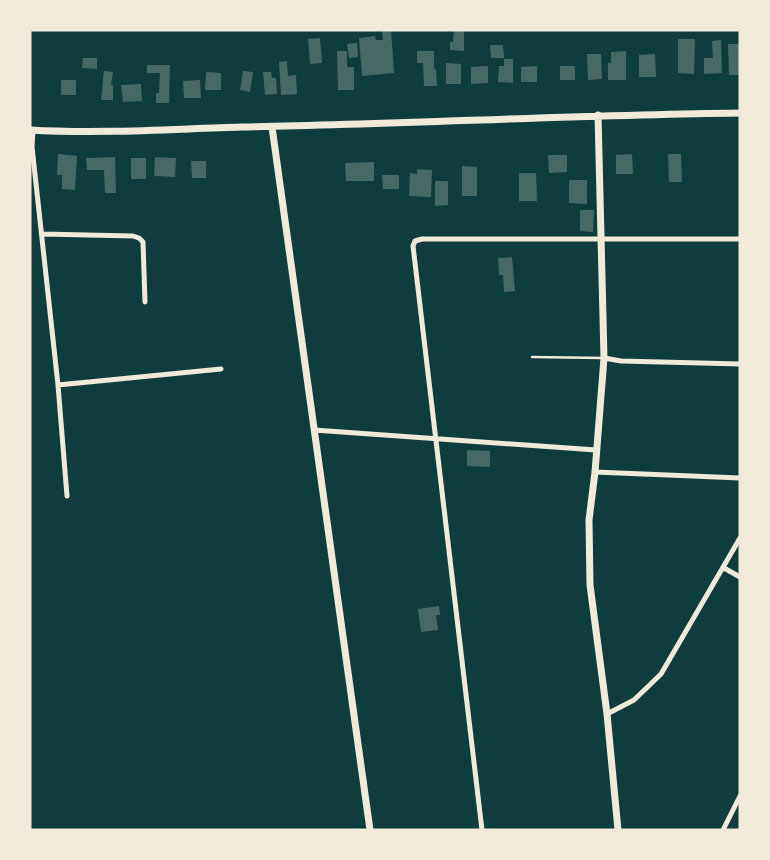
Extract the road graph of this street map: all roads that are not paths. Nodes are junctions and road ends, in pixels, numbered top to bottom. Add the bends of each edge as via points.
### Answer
1 (740, 113) edge
2 (598, 115) junction
3 (272, 127) junction
4 (31, 130) edge
5 (42, 234) junction
6 (602, 238) junction
7 (740, 239) edge
8 (145, 302) dead end
9 (532, 357) dead end
10 (604, 358) junction
11 (740, 364) edge
12 (221, 369) dead end
13 (58, 385) junction
14 (314, 430) junction
15 (435, 438) junction
16 (596, 450) junction
17 (595, 472) junction
18 (740, 478) edge
19 (67, 496) dead end
20 (740, 538) edge
21 (723, 568) junction
22 (740, 577) edge
23 (607, 714) junction
24 (740, 796) edge
25 (370, 830) edge
26 (482, 830) edge
27 (618, 830) edge
28 (723, 830) edge

1 - 2 street
2 - 3 street
2 - 6 street
3 - 4 street
3 - 14 street
4 - 5 street
5 - 8 street via 139,237 144,242
5 - 13 street
6 - 7 street
6 - 10 street
6 - 15 street via 415,241
9 - 10 lane
10 - 11 street
10 - 16 street
12 - 13 street
13 - 19 street
14 - 15 street
14 - 25 street
15 - 16 street
15 - 26 street
16 - 17 street
17 - 18 street
17 - 23 street via 589,520 590,585
20 - 21 street
21 - 22 street
21 - 23 street via 661,674 634,700
23 - 27 street
24 - 28 street

